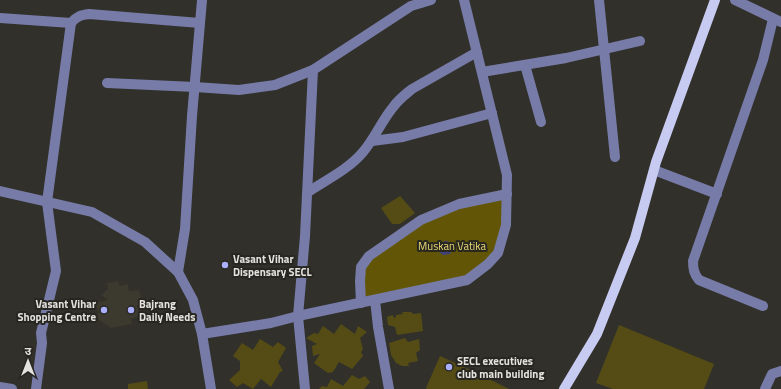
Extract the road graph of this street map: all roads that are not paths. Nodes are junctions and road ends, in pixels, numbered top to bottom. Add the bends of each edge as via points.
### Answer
1 (202, 0) edge
2 (431, 0) edge
3 (464, 0) edge
4 (599, 0) edge
5 (715, 0) edge
6 (735, 0) edge
7 (0, 18) edge
8 (777, 21) edge
9 (71, 23) junction
10 (200, 23) junction
11 (640, 41) dead end
12 (604, 50) junction
13 (477, 52) junction
14 (525, 65) junction
15 (313, 70) junction
16 (482, 72) junction
17 (107, 84) dead end
18 (195, 87) junction
19 (492, 113) junction
20 (541, 122) dead end
21 (372, 141) junction
22 (615, 157) dead end
23 (654, 170) junction
24 (0, 191) edge
25 (308, 192) junction
26 (507, 194) junction
27 (717, 194) junction
28 (47, 202) junction
29 (178, 272) junction
30 (375, 300) junction
31 (361, 303) junction
32 (763, 306) dead end
33 (298, 316) junction
34 (202, 334) junction
35 (781, 371) edge
36 (0, 387) edge
37 (12, 389) edge
38 (36, 389) edge
39 (211, 389) edge
40 (306, 389) edge
41 (389, 389) edge
42 (564, 389) edge
43 (766, 389) edge

1 - 10 street
2 - 15 street via 412,6
3 - 13 street
4 - 12 street
5 - 23 main road
6 - 8 street
7 - 9 street
8 - 27 street
9 - 10 street via 75,18 89,14
9 - 28 street
10 - 18 street
11 - 12 street
12 - 14 street
12 - 22 street
13 - 16 street
13 - 21 street via 404,95
14 - 16 street
14 - 20 street
15 - 18 street via 275,85 239,90
15 - 25 street
16 - 19 street
17 - 18 street
18 - 29 street via 185,229
19 - 21 street via 403,137
19 - 26 street via 507,175
21 - 25 street via 346,168
23 - 27 street
23 - 42 main road via 635,238 597,334
24 - 28 street
25 - 33 street
26 - 30 street via 506,224 498,253 477,274 467,280
26 - 31 street via 459,204 421,220 369,256 361,267
27 - 32 street via 695,253 695,275 707,284
28 - 29 street via 92,212 145,242
28 - 38 street via 56,271 42,333
29 - 34 street via 193,300
30 - 31 street
30 - 41 street
31 - 33 street
33 - 34 street
33 - 40 street
34 - 39 street
35 - 43 street via 772,374
36 - 37 street

